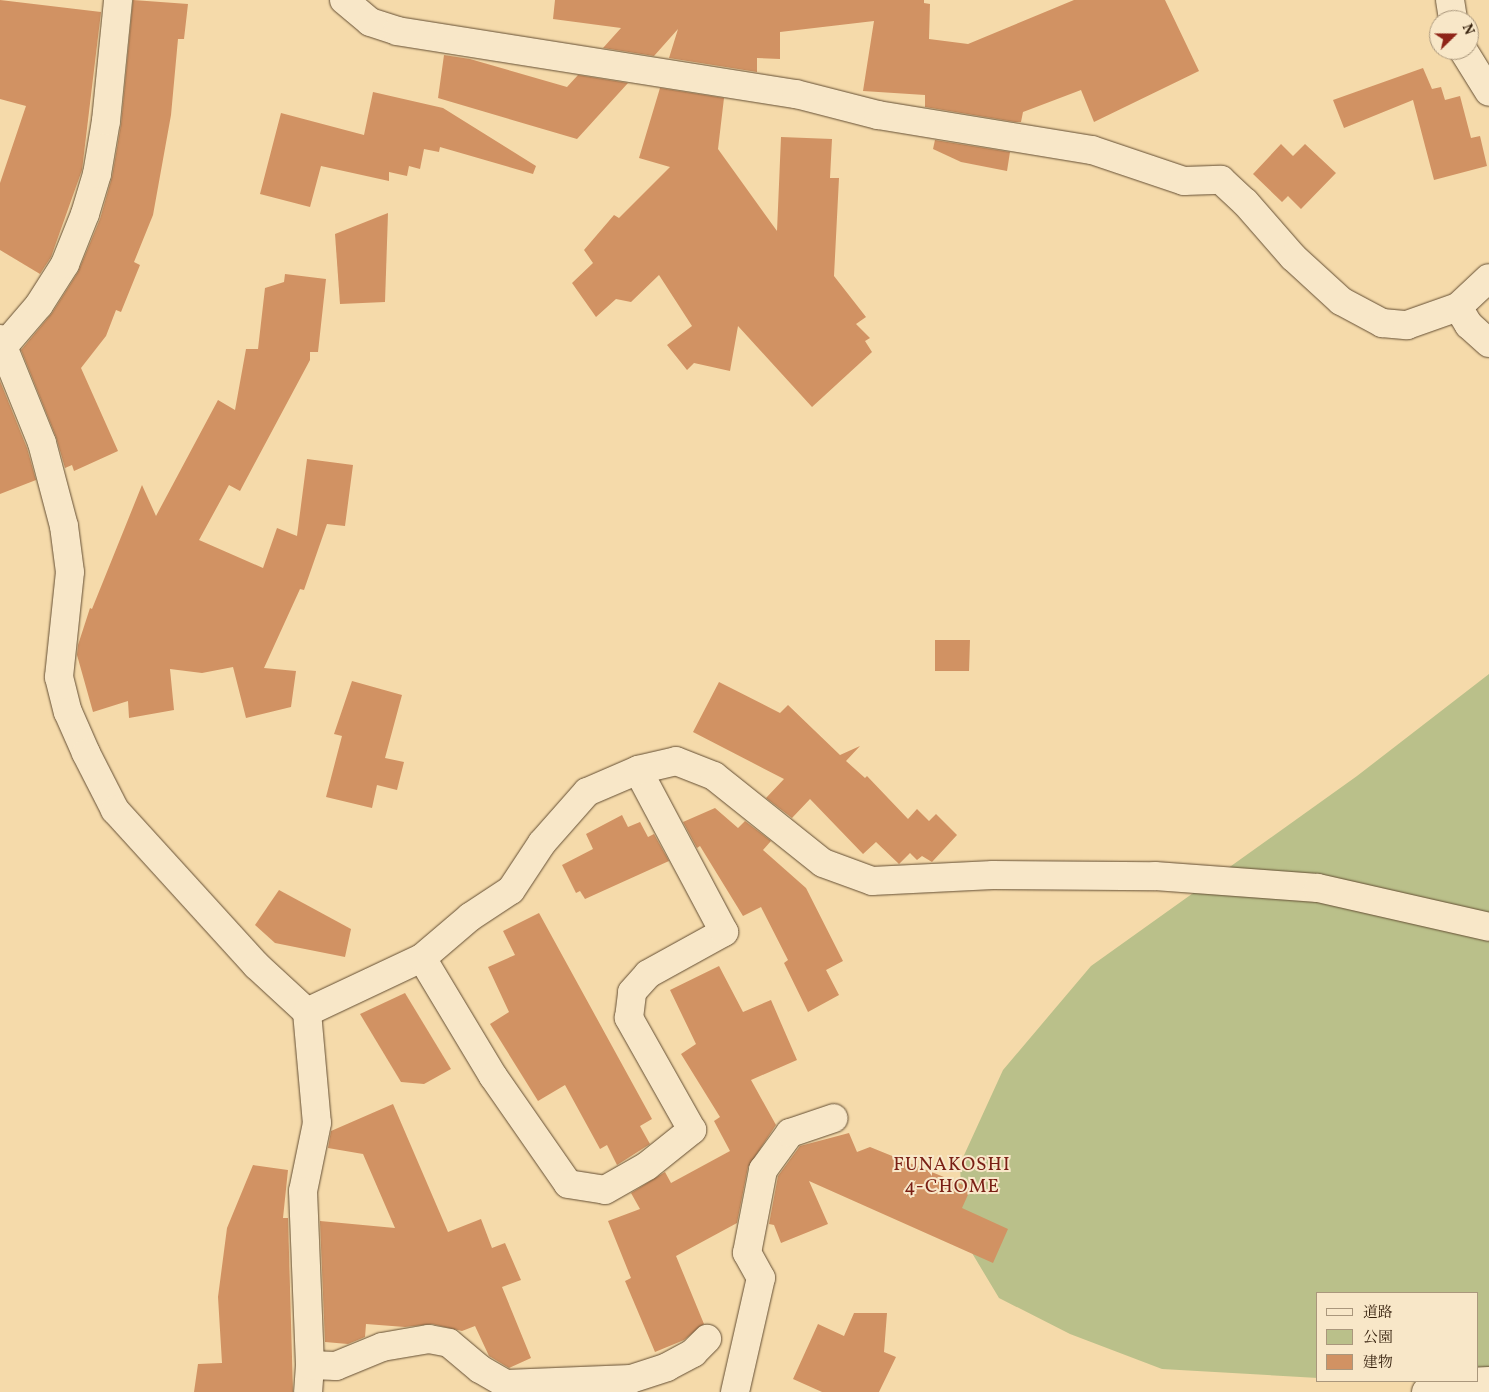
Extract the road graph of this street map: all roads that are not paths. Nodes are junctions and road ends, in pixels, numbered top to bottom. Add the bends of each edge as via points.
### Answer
1 (118, 0) edge
2 (344, 0) edge
3 (1470, 60) edge
4 (1489, 92) edge
5 (1489, 278) edge
6 (1458, 307) junction
7 (2, 343) edge
8 (1489, 343) edge
9 (638, 770) junction
10 (1489, 928) edge
11 (422, 958) junction
12 (306, 1012) junction
13 (834, 1118) dead end
14 (707, 1339) dead end
15 (310, 1365) junction
16 (1468, 1382) edge
17 (308, 1392) edge
18 (735, 1392) edge
19 (1426, 1392) edge

1 - 7 street via 106,121 97,174 85,214 65,264 39,305
2 - 6 street via 370,22 397,31 796,94 878,115 1092,150 1184,181 1221,180 1245,202 1293,257 1341,301 1382,323 1406,325
3 - 4 street
5 - 6 street
6 - 8 street via 1469,325
7 - 12 street via 42,443 64,526 70,572 59,677 68,712 86,753 115,810 256,965
9 - 10 street via 676,761 714,776 823,863 872,881 992,875 1155,876 1318,888
9 - 11 street via 588,792 542,843 511,890 470,917
9 - 11 street via 724,932 648,974 632,992 629,1018 692,1130 647,1166 605,1190 568,1184 493,1076
11 - 12 street
12 - 15 street via 317,1123 303,1191
13 - 18 street via 790,1133 763,1170 747,1253 761,1278
14 - 15 street via 693,1353 667,1367 631,1379 506,1384 480,1369 449,1343 429,1339 382,1347 336,1366
15 - 17 street
16 - 19 street via 1447,1383

